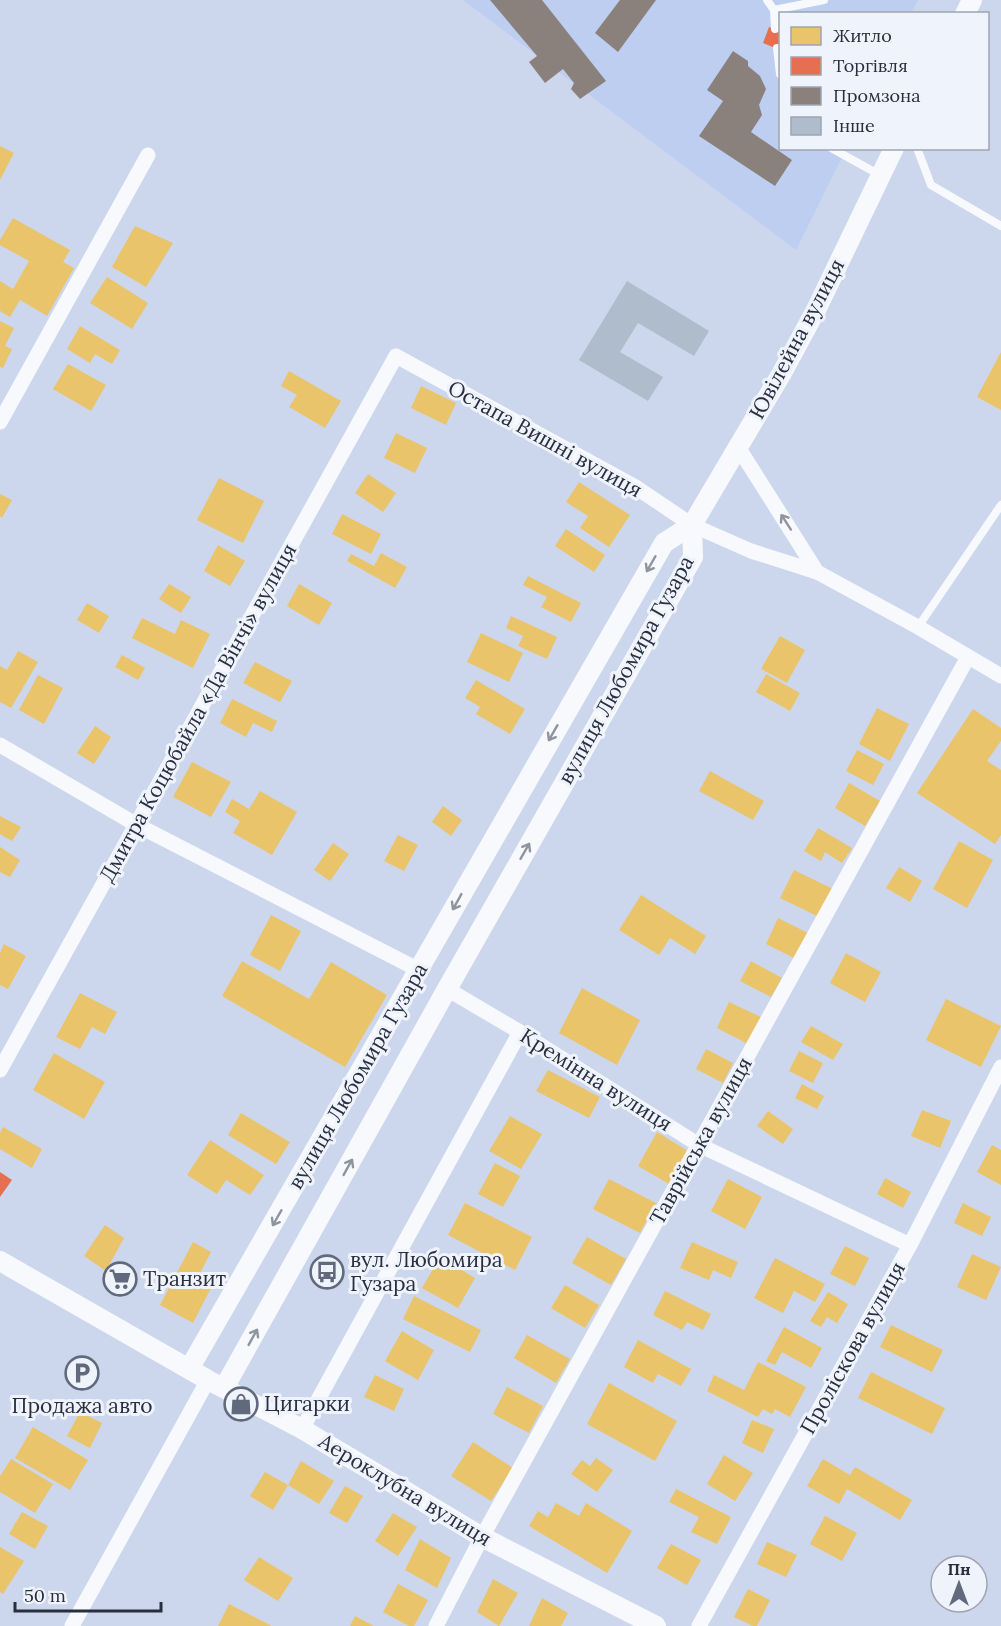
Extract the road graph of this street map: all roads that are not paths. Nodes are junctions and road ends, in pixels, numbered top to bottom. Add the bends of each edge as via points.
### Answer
1 (766, 0) edge
2 (824, 0) edge
3 (774, 10) junction
4 (775, 29) dead end
5 (777, 48) dead end
6 (779, 65) edge
7 (835, 150) edge
8 (893, 150) edge
9 (918, 150) edge
10 (148, 155) dead end
11 (882, 175) junction
12 (1001, 226) edge
13 (396, 356) joint
14 (0, 422) edge
15 (738, 447) junction
16 (1001, 505) edge
17 (692, 525) junction
18 (817, 572) junction
19 (918, 627) junction
20 (968, 657) junction
21 (1001, 676) edge
22 (0, 745) edge
23 (136, 825) junction
24 (419, 970) junction
25 (447, 989) junction
26 (520, 1032) junction
27 (1001, 1067) edge
28 (0, 1071) edge
29 (699, 1145) junction
30 (910, 1245) junction
31 (0, 1261) edge
32 (189, 1369) junction
33 (216, 1384) junction
34 (302, 1429) junction
35 (482, 1537) junction
36 (72, 1626) edge
37 (436, 1626) edge
38 (656, 1626) edge
39 (699, 1626) edge

1 - 3 lane
2 - 3 lane
3 - 4 lane
5 - 6 lane
7 - 11 lane
8 - 11 street, Ювілейна вулиця
9 - 12 lane via 931,185
10 - 14 street
11 - 15 street, Ювілейна вулиця via 817,308
13 - 17 street, Остапа Вишні вулиця via 633,486
13 - 23 street, Дмитра Коцюбайла «Да Вінчі» вулиця
15 - 17 street, Ювілейна вулиця
18 -> 15 street
16 - 19 lane
17 - 18 street, Остапа Вишні вулиця via 750,551
17 -> 24 street, вулиця Любомира Гузара via 664,543
25 -> 17 street, вулиця Любомира Гузара via 693,557
18 - 19 street
19 - 20 street
20 - 21 street
20 - 29 street, Таврійська вулиця
22 - 23 street
23 - 24 street
23 - 28 street, Дмитра Коцюбайла «Да Вінчі» вулиця
24 -> 32 street, вулиця Любомира Гузара
25 - 26 street, Кремінна вулиця
33 -> 25 street, вулиця Любомира Гузара
26 - 29 street, Кремінна вулиця
26 - 34 street
27 - 30 street, Проліскова вулиця
29 - 30 street, Кремінна вулиця
29 - 35 street, Таврійська вулиця
30 - 39 street, Проліскова вулиця
31 - 32 street, Аероклубна вулиця
32 - 33 street, Аероклубна вулиця
33 - 34 street, Аероклубна вулиця
33 - 36 street, вулиця Любомира Гузара
34 - 35 street, Аероклубна вулиця
35 - 37 street, Таврійська вулиця
35 - 38 street, Аероклубна вулиця

